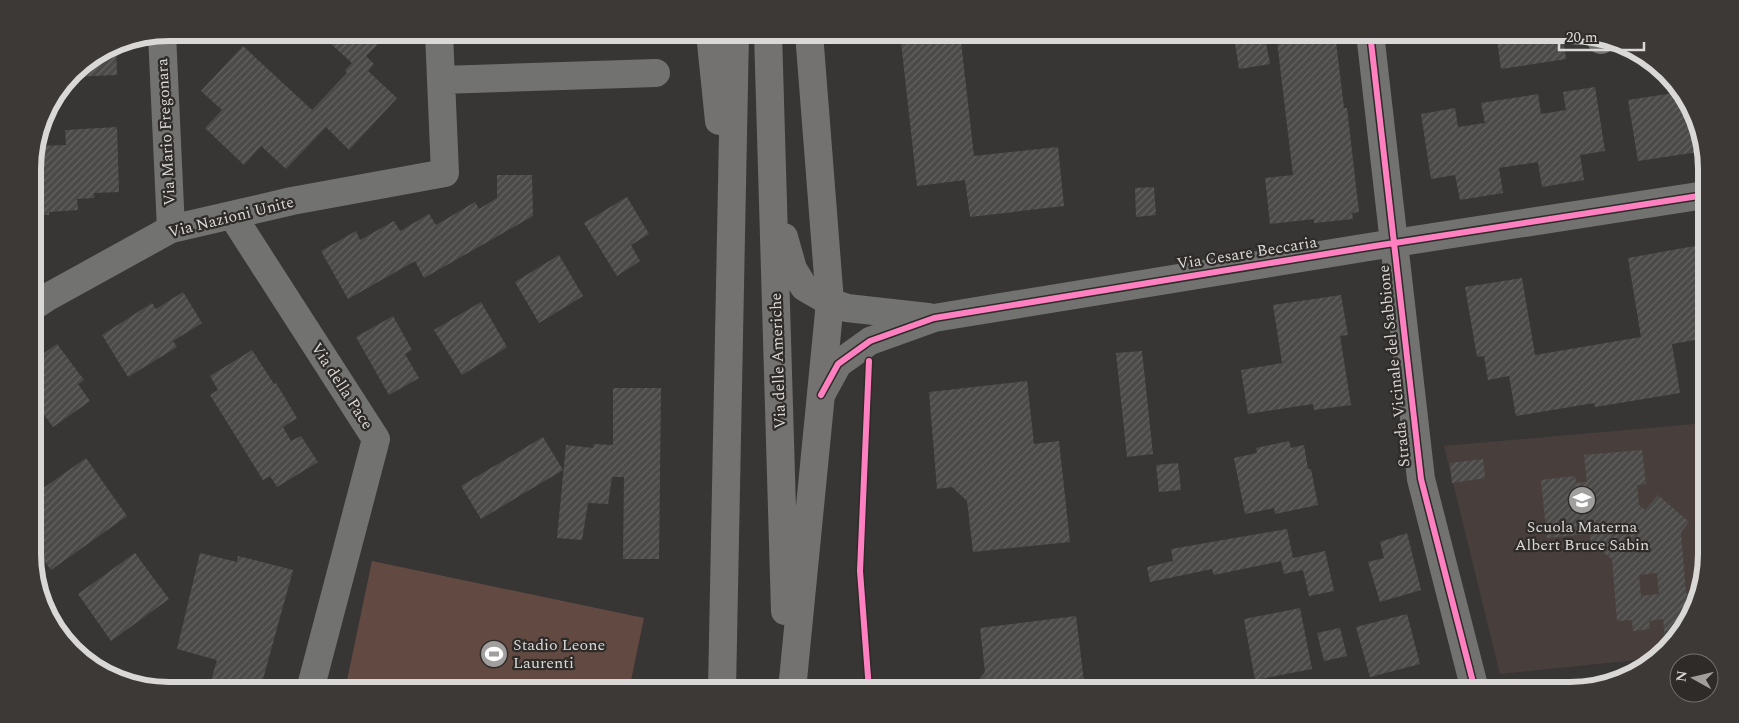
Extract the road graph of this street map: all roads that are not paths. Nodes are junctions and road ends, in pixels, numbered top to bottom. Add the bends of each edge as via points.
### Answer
1 (162, 41) edge
2 (440, 41) edge
3 (711, 41) edge
4 (735, 41) edge
5 (768, 41) edge
6 (810, 41) edge
7 (1371, 41) edge
8 (656, 73) dead end
9 (441, 80) junction
10 (1698, 196) edge
11 (773, 197) junction
12 (232, 215) junction
13 (171, 229) junction
14 (1394, 243) junction
15 (731, 265) junction
16 (42, 301) edge
17 (830, 302) junction
18 (934, 318) junction
19 (821, 395) junction
20 (1474, 681) edge
21 (312, 682) edge
22 (722, 682) edge
23 (787, 682) edge
24 (793, 682) edge

1 - 13 street, Via Mario Fregonara
2 - 9 street
3 - 15 main road
4 - 15 main road
5 - 11 main road, Via delle Americhe
6 - 17 main road
7 - 14 street, Strada Vicinale del Sabbione
8 - 9 street
9 - 12 street, Via Nazioni Unite via 445,173
10 - 14 street, Via Cesare Beccaria
11 - 17 main road via 793,270 804,286
11 - 23 main road, Via delle Americhe
12 - 13 street, Via Nazioni Unite
12 - 21 street, Via della Pace via 376,439
13 - 16 street, Via Nazioni Unite
14 - 18 street, Via Cesare Beccaria
14 - 20 street, Strada Vicinale del Sabbione via 1421,479
15 - 22 main road
17 - 18 street, Via Cesare Beccaria via 847,308
17 - 19 main road
18 - 19 street, Via Cesare Beccaria via 870,341 838,364
19 - 24 main road

